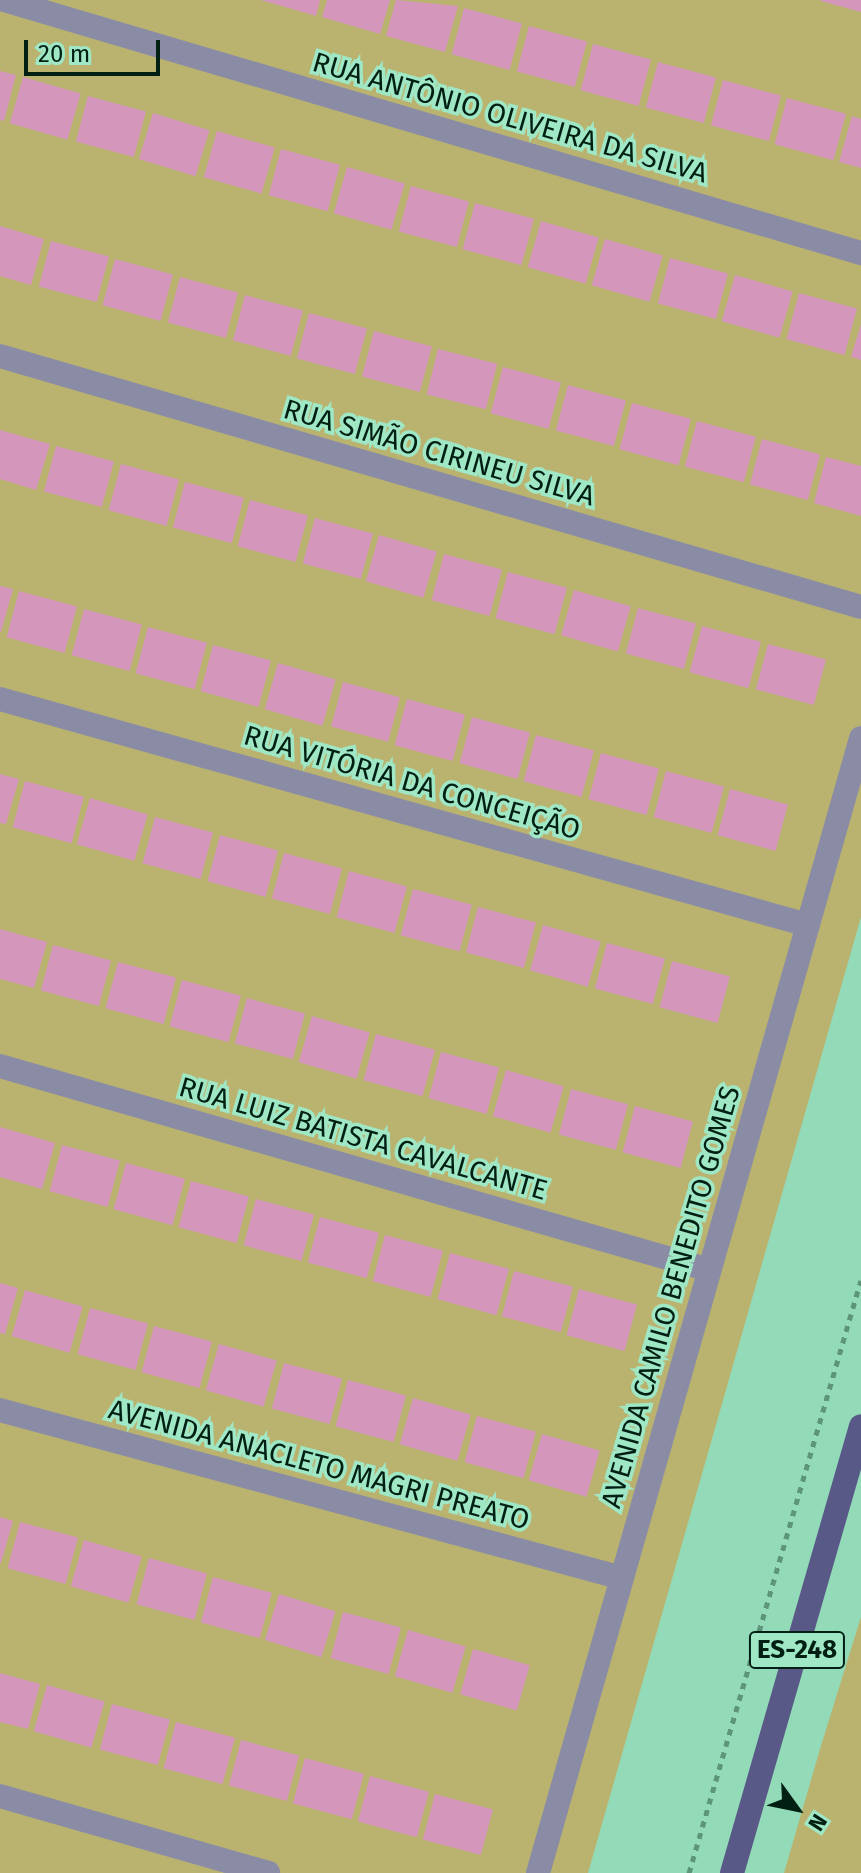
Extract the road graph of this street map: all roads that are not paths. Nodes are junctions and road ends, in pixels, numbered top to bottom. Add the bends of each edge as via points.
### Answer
1 (4, 0) edge
2 (861, 253) edge
3 (0, 356) edge
4 (861, 607) edge
5 (0, 699) edge
6 (861, 738) edge
7 (808, 925) junction
8 (0, 1066) edge
9 (709, 1270) junction
10 (0, 1410) edge
11 (861, 1426) edge
12 (622, 1578) junction
13 (0, 1796) edge
14 (268, 1873) edge
15 (538, 1873) edge
16 (732, 1873) edge

1 - 2 street, RUA ANTÔNIO OLIVEIRA DA SILVA
3 - 4 street, RUA SIMÃO CIRINEU SILVA
5 - 7 street, RUA VITÓRIA DA CONCEIÇÃO
6 - 7 street, AVENIDA CAMILO BENEDITO GOMES
7 - 9 street, AVENIDA CAMILO BENEDITO GOMES
8 - 9 street, RUA LUIZ BATISTA CAVALCANTE
9 - 12 street, AVENIDA CAMILO BENEDITO GOMES
10 - 12 street, AVENIDA ANACLETO MAGRI PREATO
11 - 16 main road, ES-248
12 - 15 street, AVENIDA CAMILO BENEDITO GOMES
13 - 14 street

